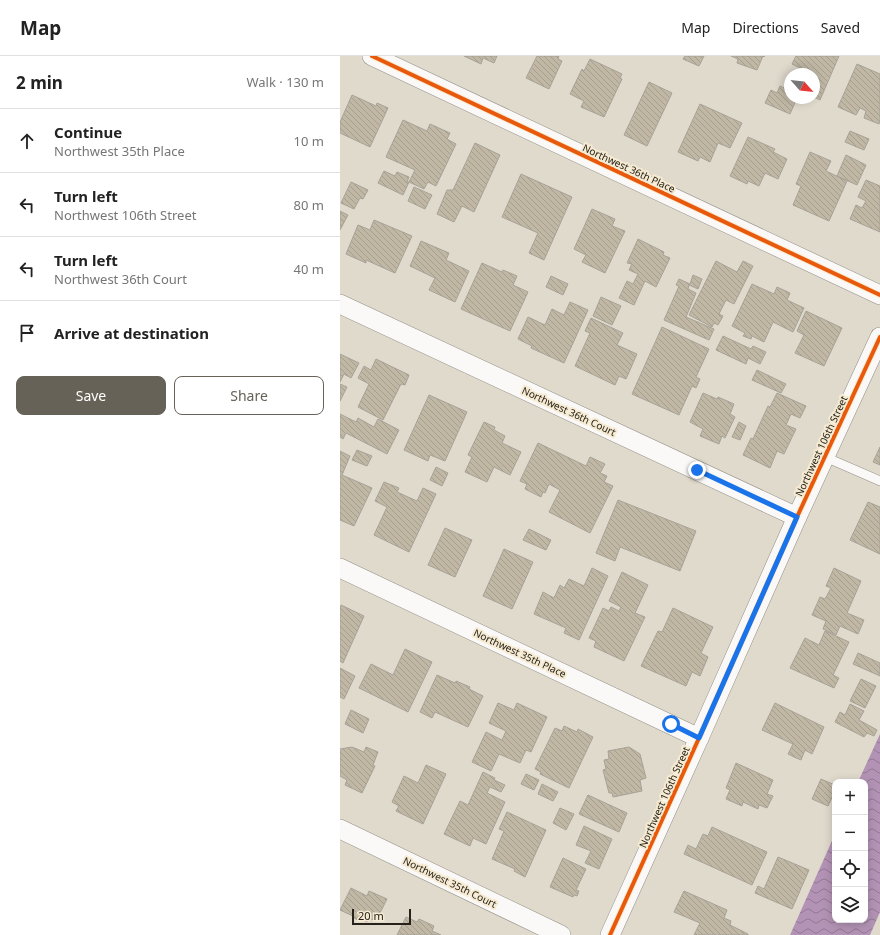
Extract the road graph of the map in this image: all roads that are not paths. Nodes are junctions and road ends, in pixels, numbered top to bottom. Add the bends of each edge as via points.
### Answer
1 (372, 56) edge
2 (880, 295) edge
3 (340, 304) edge
4 (880, 337) edge
5 (825, 456) junction
6 (880, 481) edge
7 (797, 517) junction
8 (340, 568) edge
9 (699, 738) junction
10 (340, 829) edge
11 (561, 935) edge
12 (610, 935) edge

1 - 2 street, Northwest 36th Place
3 - 7 street, Northwest 36th Court
4 - 5 street, Northwest 106th Street
5 - 6 lane
5 - 7 street, Northwest 106th Street
7 - 9 street, Northwest 106th Street
8 - 9 street, Northwest 35th Place
9 - 12 street, Northwest 106th Street
10 - 11 street, Northwest 35th Court

